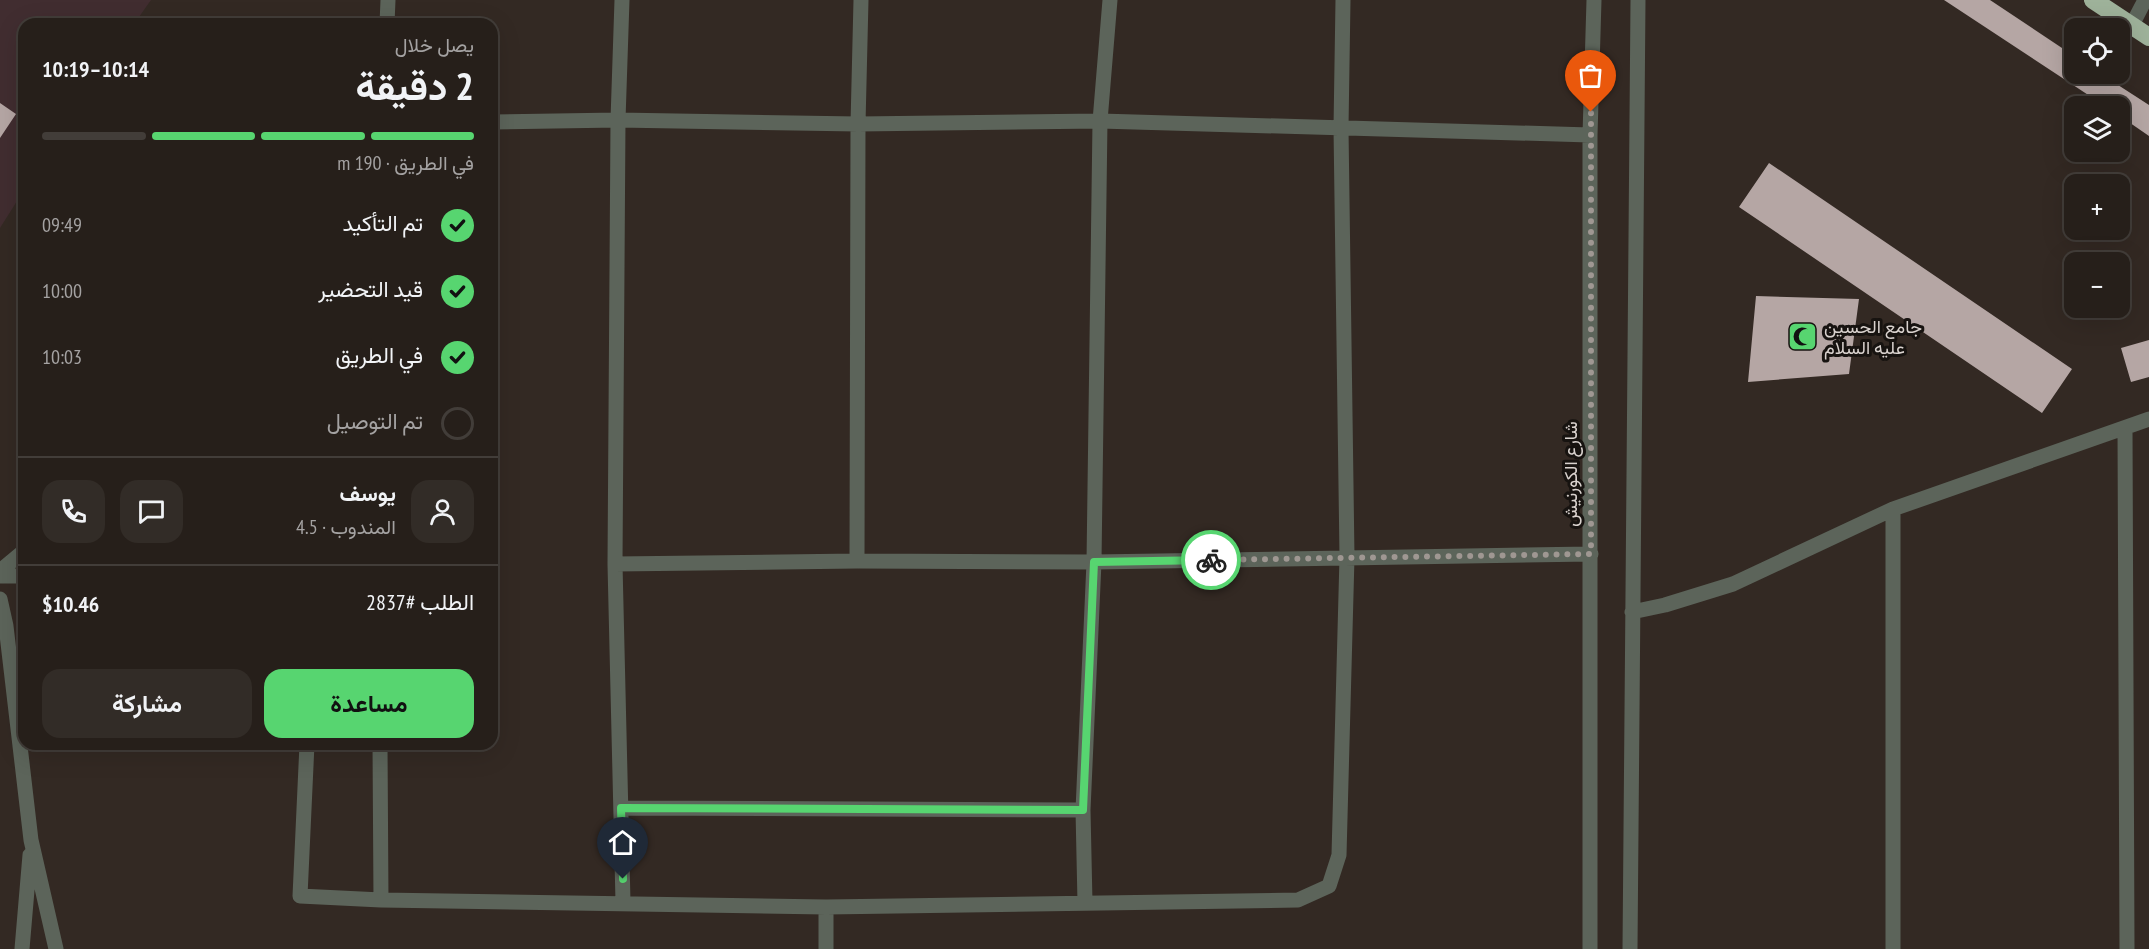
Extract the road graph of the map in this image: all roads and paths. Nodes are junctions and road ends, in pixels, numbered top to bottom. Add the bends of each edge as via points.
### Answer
1 (388, 0) edge
2 (622, 0) edge
3 (861, 0) edge
4 (1110, 0) edge
5 (1343, 0) edge
6 (1594, 0) edge
7 (1638, 0) edge
8 (2093, 0) edge
9 (2145, 0) edge
10 (387, 18) edge
11 (2132, 25) junction
12 (2149, 37) edge
13 (618, 120) junction
14 (1100, 121) junction
15 (498, 122) edge
16 (858, 124) junction
17 (1341, 128) junction
18 (1590, 135) junction
19 (2149, 420) edge
20 (2125, 428) junction
21 (1893, 509) junction
22 (1591, 554) junction
23 (18, 556) edge
24 (1347, 557) junction
25 (857, 561) junction
26 (1094, 562) junction
27 (615, 564) junction
28 (0, 571) edge
29 (0, 576) edge
30 (18, 576) edge
31 (0, 600) edge
32 (1632, 612) junction
33 (18, 729) edge
34 (20, 750) edge
35 (307, 750) edge
36 (380, 750) edge
37 (621, 808) junction
38 (1083, 810) junction
39 (31, 840) junction
40 (381, 900) junction
41 (623, 902) junction
42 (1085, 903) junction
43 (826, 907) junction
44 (22, 949) edge
45 (56, 949) edge
46 (826, 949) edge
47 (1590, 949) edge
48 (1630, 949) edge
49 (1893, 949) edge
50 (2127, 949) edge

1 - 10 street
2 - 13 street
3 - 16 street
4 - 14 street
5 - 17 street
6 - 18 street, شارع الكورنيش
7 - 32 street
8 - 11 highway
9 - 11 street
11 - 12 highway
13 - 15 street
13 - 16 street
13 - 27 street
14 - 16 street
14 - 17 street
14 - 26 street
16 - 25 street
17 - 18 street
17 - 24 street
18 - 22 street, شارع الكورنيش
19 - 20 street
20 - 21 street
20 - 50 street
21 - 32 street via 1733,584
21 - 49 street
22 - 24 street
22 - 47 street, شارع الكورنيش
23 - 28 street
24 - 26 street
24 - 42 street via 1339,855 1329,886 1298,900
25 - 26 street
25 - 27 street
26 - 38 street
27 - 37 street
29 - 30 street
31 - 33 street
32 - 48 street
34 - 39 street
35 - 40 street via 300,896
36 - 40 street
37 - 38 street
37 - 41 street
38 - 42 street
39 - 44 street
39 - 45 street
40 - 41 street
41 - 43 street
42 - 43 street
43 - 46 street

